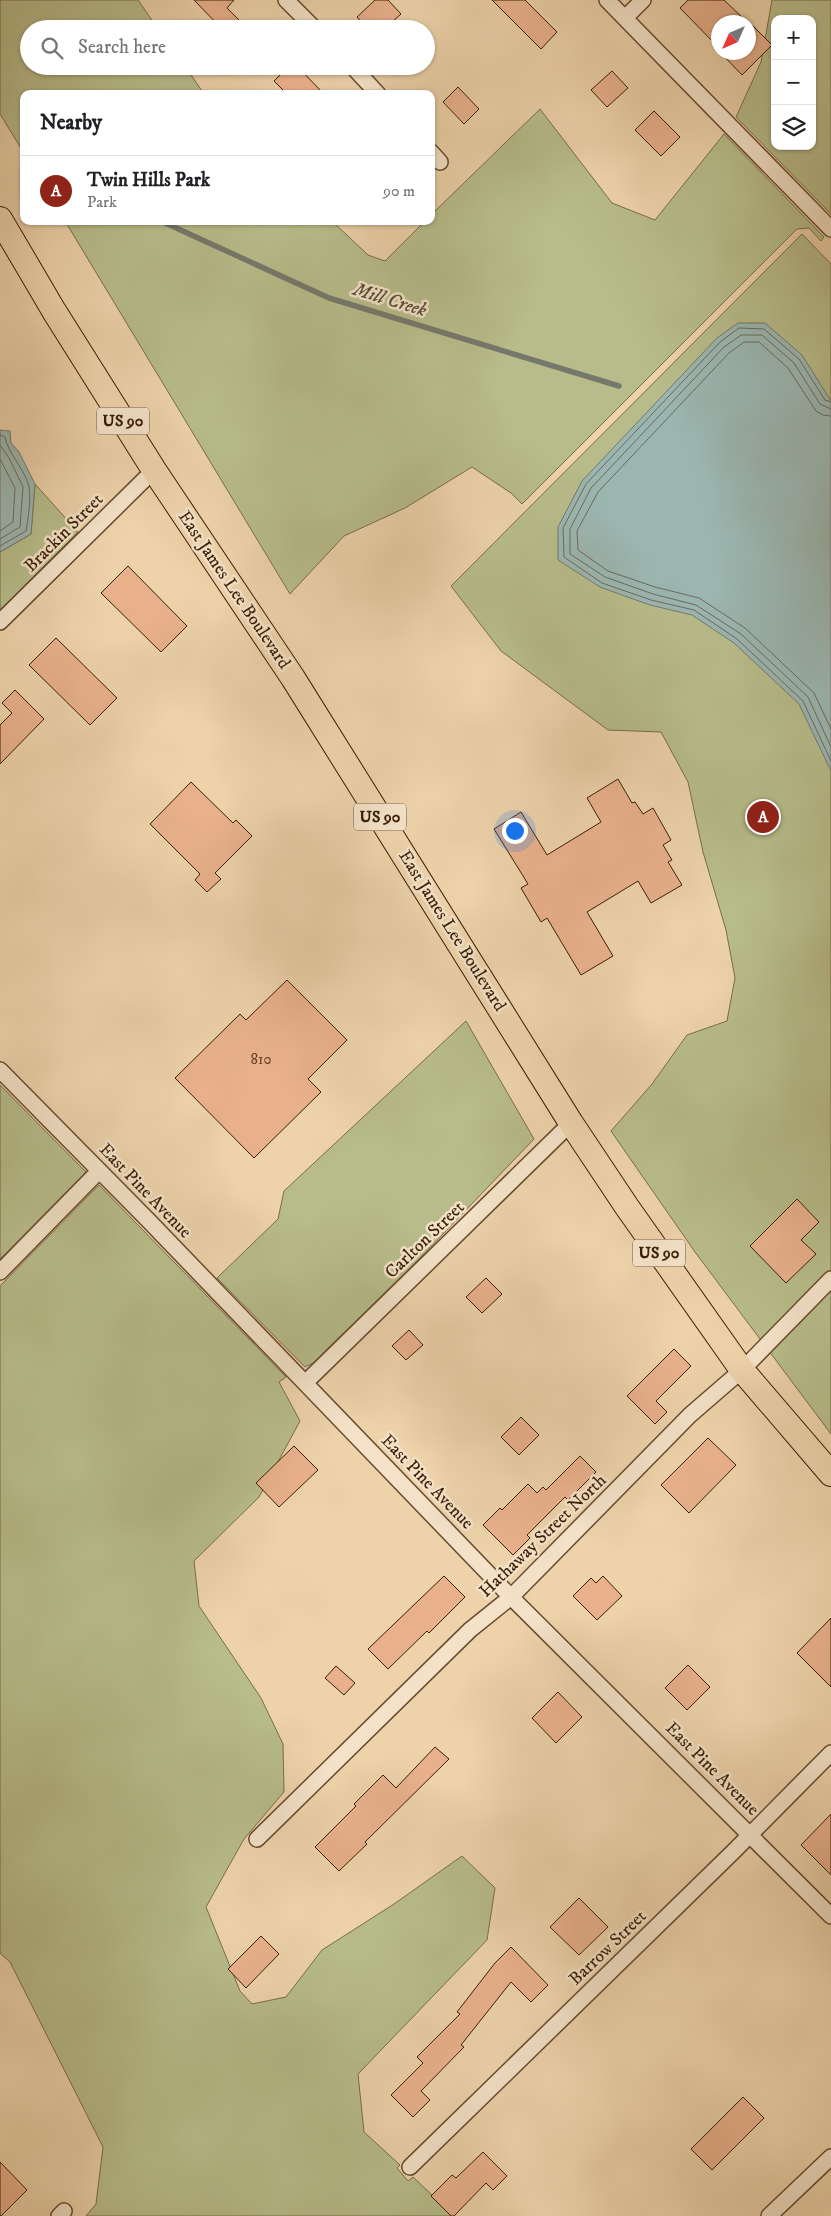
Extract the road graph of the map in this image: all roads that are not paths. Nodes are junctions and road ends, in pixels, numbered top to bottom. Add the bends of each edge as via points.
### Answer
1 (286, 0) edge
2 (607, 0) edge
3 (644, 0) edge
4 (625, 18) junction
5 (306, 20) edge
6 (360, 75) edge
7 (374, 90) edge
8 (0, 219) edge
9 (831, 229) edge
10 (154, 470) junction
11 (0, 622) edge
12 (0, 1070) edge
13 (571, 1122) junction
14 (99, 1171) junction
15 (0, 1272) edge
16 (831, 1279) edge
17 (742, 1370) junction
18 (305, 1383) junction
19 (831, 1474) edge
20 (511, 1597) junction
21 (831, 1753) edge
22 (750, 1833) junction
23 (257, 1839) dead end
24 (831, 1916) edge
25 (831, 2157) edge
26 (410, 2167) dead end
27 (769, 2216) edge

1 - 5 street
2 - 4 street
3 - 4 street
4 - 9 street
6 - 7 street
8 - 10 main road, East James Lee Boulevard / US 90
10 - 11 street, Brackin Street
10 - 13 main road, East James Lee Boulevard / US 90 via 293,678
12 - 14 street, East Pine Avenue
13 - 17 main road, East James Lee Boulevard / US 90
13 - 18 street, Carlton Street
14 - 15 street
14 - 18 street, East Pine Avenue
16 - 17 street, Hathaway Street North
17 - 19 main road, East James Lee Boulevard / US 90
17 - 20 street, Hathaway Street North via 690,1416
18 - 20 street, East Pine Avenue
20 - 22 street, East Pine Avenue
20 - 23 street, Hathaway Street North via 470,1630
21 - 22 street, Barrow Street
22 - 24 street, East Pine Avenue
22 - 26 street, Barrow Street
25 - 27 street

